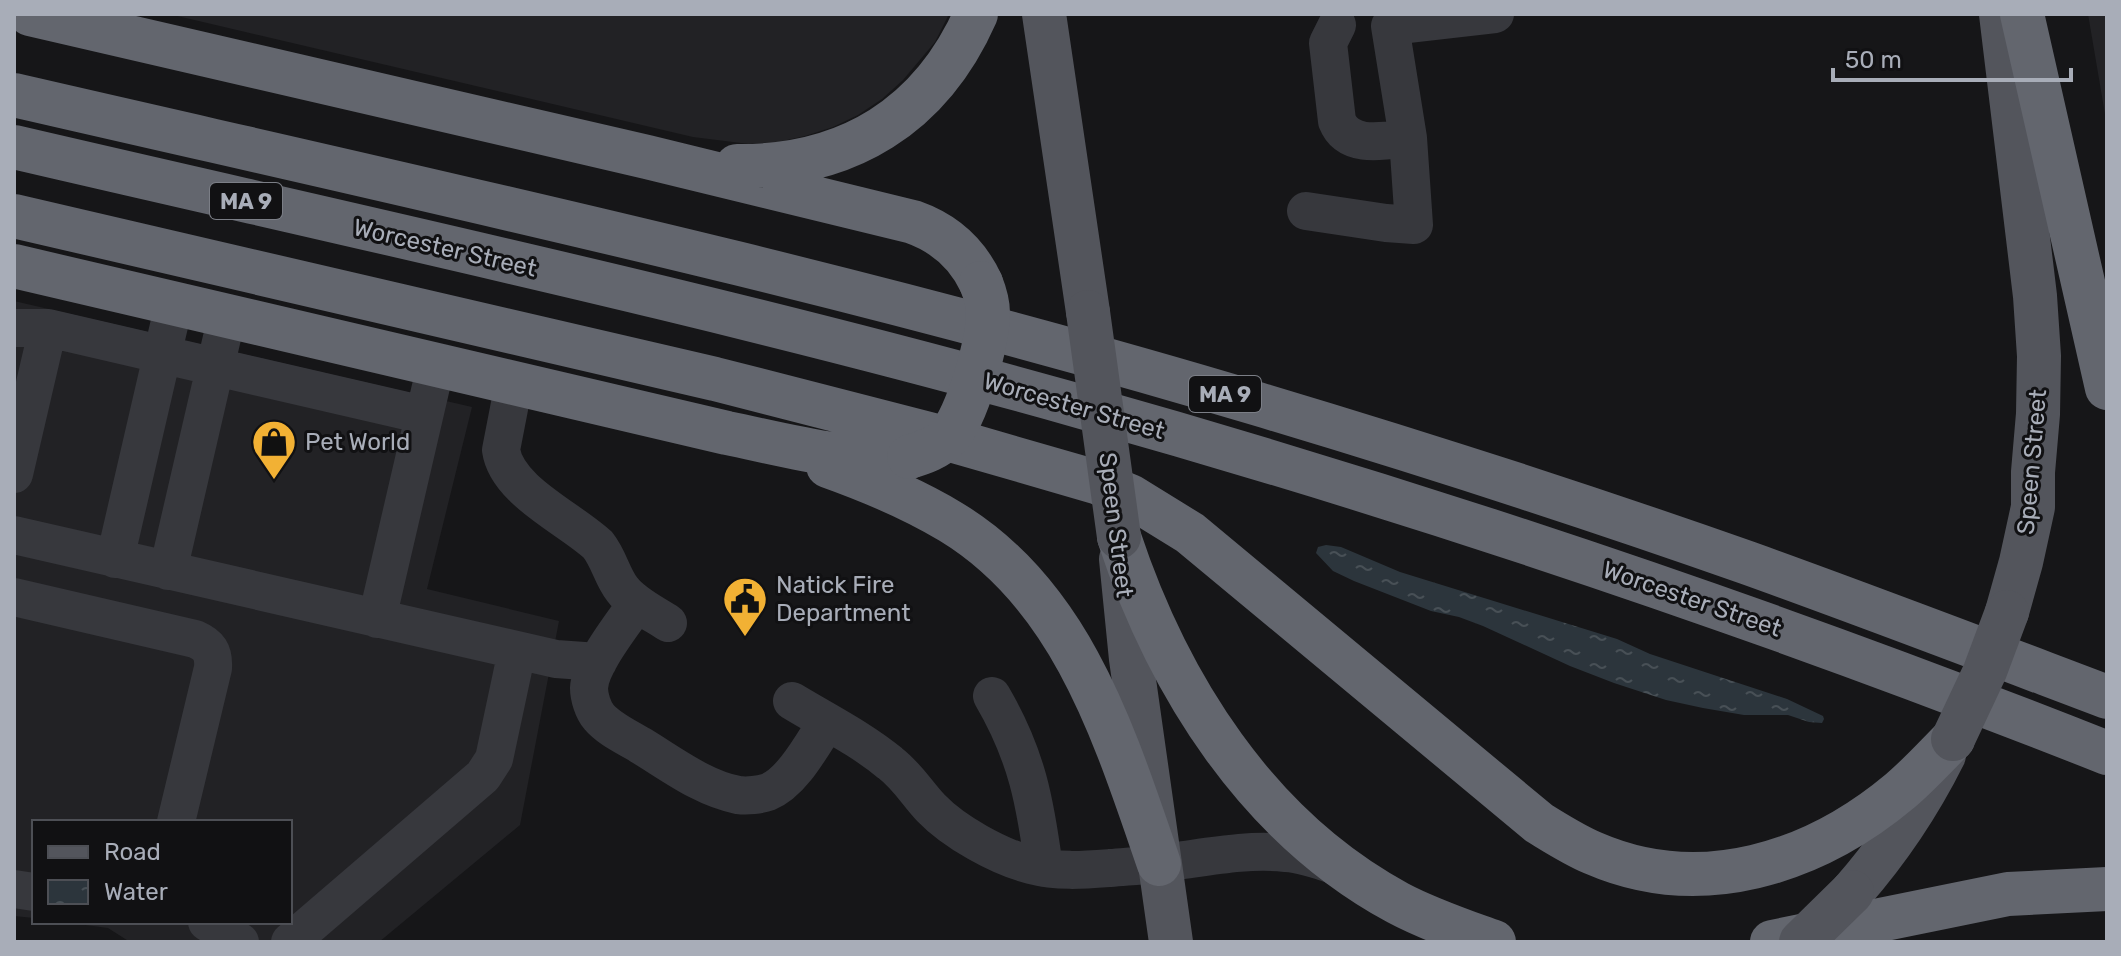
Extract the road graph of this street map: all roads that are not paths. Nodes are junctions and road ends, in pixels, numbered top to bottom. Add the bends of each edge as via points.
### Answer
1 (30, 14) edge
2 (976, 14) edge
3 (1044, 14) edge
4 (1495, 14) edge
5 (2001, 14) edge
6 (2022, 14) edge
7 (1328, 19) edge
8 (1389, 20) edge
9 (14, 95) edge
10 (1408, 138) junction
11 (14, 147) edge
12 (647, 157) junction
13 (1306, 211) dead end
14 (14, 216) edge
15 (14, 266) edge
16 (174, 304) junction
17 (227, 316) junction
18 (31, 328) edge
19 (162, 354) junction
20 (436, 365) junction
21 (216, 367) junction
22 (514, 383) junction
23 (2107, 388) edge
24 (424, 415) junction
25 (727, 433) junction
26 (14, 474) edge
27 (14, 535) edge
28 (1119, 537) junction
29 (115, 559) junction
30 (168, 571) junction
31 (14, 597) edge
32 (377, 619) junction
33 (517, 651) junction
34 (598, 662) junction
35 (992, 696) dead end
36 (2107, 697) edge
37 (792, 701) dead end
38 (827, 722) junction
39 (1953, 739) junction
40 (2107, 753) edge
41 (176, 820) edge
42 (1159, 864) junction
43 (1044, 868) junction
44 (1343, 869) junction
45 (2107, 889) edge
46 (210, 924) edge
47 (240, 942) edge
48 (290, 942) edge
49 (1171, 942) edge
50 (1494, 942) edge
51 (1772, 942) edge
52 (1801, 942) edge

1 - 12 highway
2 - 12 highway via 928,91 883,128 849,145 773,166 697,165
3 - 28 main road, Speen Street, bridge
4 - 8 lane
5 - 39 main road, Speen Street, bridge via 2039,356 2033,507 2007,612
6 - 23 highway
7 - 8 lane via 1353,29
7 - 10 lane via 1339,128 1366,142
8 - 10 lane
9 - 36 highway, MA 9 via 773,272 1256,403 1746,562
10 - 13 lane via 1414,225
11 - 40 highway, Worcester Street / MA 9 via 727,315 1093,410 1639,580
12 - 25 highway, bridge via 928,227 961,252 987,301 988,325 964,411 940,444 920,454 891,458 843,455
14 - 39 highway via 715,379 1096,482 1190,533 1531,817 1577,846 1626,864 1710,873 1789,857 1879,807
15 - 16 highway
16 - 17 highway
16 - 19 lane
17 - 20 highway
17 - 21 lane
18 - 19 lane
18 - 26 lane
19 - 21 lane
19 - 29 lane
20 - 22 highway
20 - 24 lane
21 - 24 lane
21 - 30 lane
22 - 25 highway
22 - 34 lane via 502,460 517,482 598,545 621,589 652,613
24 - 32 lane
25 - 42 highway via 914,501 973,536 1008,568 1058,627 1086,672
27 - 29 lane
28 - 42 main road, Speen Street
28 - 44 highway via 1160,638 1222,743 1267,803
29 - 30 lane
30 - 32 lane
31 - 41 lane via 195,639 211,650 213,668
32 - 33 lane
33 - 34 lane
33 - 48 lane via 489,768
34 - 38 lane via 589,689 599,717 690,775 740,795 770,792 785,781
35 - 43 lane via 1030,782
37 - 38 lane
38 - 43 lane via 888,761 958,829 1017,861
39 - 52 main road, Speen Street, bridge via 1870,872
42 - 43 lane via 1080,871
42 - 44 lane via 1270,852
42 - 49 main road, Speen Street
44 - 50 highway via 1416,912
45 - 51 highway via 2008,894
46 - 47 lane

